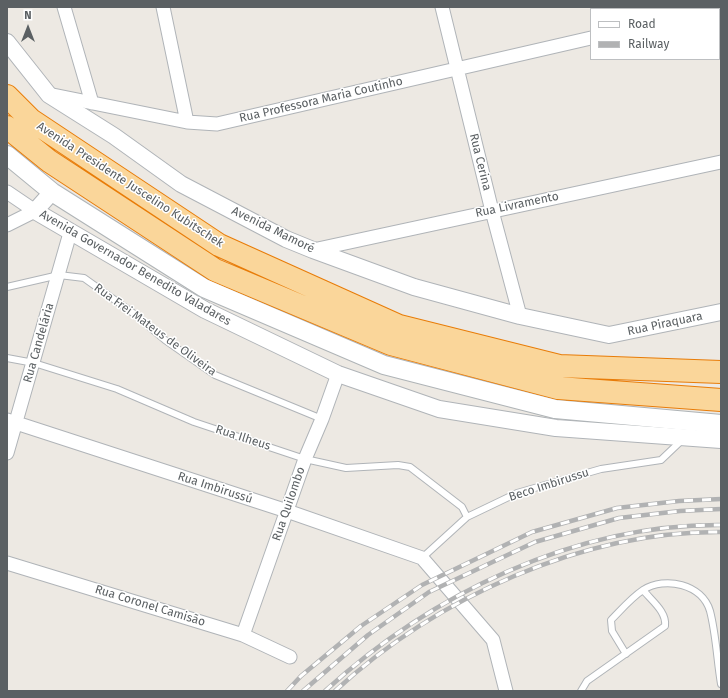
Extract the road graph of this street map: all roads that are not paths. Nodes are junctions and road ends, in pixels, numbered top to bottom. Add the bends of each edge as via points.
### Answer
1 (64, 7) edge
2 (163, 7) edge
3 (442, 7) edge
4 (590, 38) edge
5 (7, 42) edge
6 (458, 69) junction
7 (49, 95) junction
8 (7, 96) edge
9 (92, 103) junction
10 (187, 122) junction
11 (7, 127) edge
12 (7, 155) edge
13 (721, 162) edge
14 (7, 192) edge
15 (52, 192) junction
16 (35, 211) junction
17 (492, 211) junction
18 (7, 225) edge
19 (70, 233) junction
20 (313, 250) junction
21 (59, 275) junction
22 (7, 287) edge
23 (721, 312) edge
24 (520, 316) junction
25 (609, 335) joint
26 (7, 358) edge
27 (34, 363) junction
28 (721, 372) edge
29 (338, 374) junction
30 (721, 400) edge
31 (322, 419) junction
32 (12, 422) edge
33 (721, 424) edge
34 (685, 437) junction
35 (721, 440) edge
36 (7, 453) edge
37 (305, 459) junction
38 (287, 511) junction
39 (467, 518) junction
40 (422, 558) junction
41 (7, 563) edge
42 (643, 590) junction
43 (243, 635) junction
44 (626, 654) junction
45 (720, 656) edge
46 (290, 657) dead end
47 (721, 684) edge
48 (506, 691) edge
49 (580, 691) edge

1 - 9 street
2 - 10 street
3 - 6 street, Rua Cerina
4 - 6 street, Rua Professora Maria Coutinho
5 - 7 street, Avenida Mamoré
6 - 10 street, Rua Professora Maria Coutinho via 217,124
6 - 17 street, Rua Cerina
7 - 9 street, Rua Professora Maria Coutinho
7 - 20 street, Avenida Mamoré via 114,136 180,184 286,239
8 - 28 highway, Avenida Presidente Juscelino Kubitschek via 31,120 219,245 398,326 560,366
9 - 10 street, Rua Professora Maria Coutinho
11 - 30 highway, Avenida Presidente Juscelino Kubitschek via 49,161 215,270 391,344 558,388
12 - 15 main road
13 - 17 street, Rua Livramento
14 - 16 street
15 - 16 street, Avenida Governador Benedito Valadares
15 - 33 main road via 204,288 384,365 555,409
16 - 18 street
16 - 19 street, Avenida Governador Benedito Valadares
17 - 20 street, Rua Livramento
17 - 24 street, Rua Cerina
19 - 21 street, Rua Candelária
19 - 29 street, Avenida Governador Benedito Valadares via 205,310
20 - 24 street, Avenida Mamoré via 414,287
21 - 22 lane, Rua Frei Mateus de Oliveira
21 - 27 street, Rua Candelária
21 - 31 lane, Rua Frei Mateus de Oliveira via 84,278 133,313 164,340 215,375
23 - 25 street, Rua Piraquara
24 - 25 street, Avenida Mamoré
26 - 27 lane, Rua Ilheus
27 - 32 street, Rua Candelária
27 - 37 lane, Rua Ilheus via 117,389 194,422
29 - 31 street, Rua Quilombo
29 - 34 street, Avenida Governador Benedito Valadares via 440,409 556,428
31 - 37 street, Rua Quilombo
32 - 36 street, Rua Candelária
32 - 38 street, Rua Imbirussú
34 - 35 street, Avenida Governador Benedito Valadares
34 - 39 lane, Beco Imbirussu via 661,460 601,469 517,493
37 - 38 street, Rua Quilombo
37 - 39 lane, Rua Ilheus via 346,468 398,465 410,467 462,507
38 - 40 street, Rua Imbirussú
38 - 43 street, Rua Quilombo
39 - 40 lane, Beco Imbirussu
40 - 48 street via 493,640
41 - 43 street, Rua Coronel Camisão
42 - 44 lane via 611,620 612,631
42 - 44 lane via 666,619 664,626
42 - 45 lane via 654,585 674,584 690,587 702,596 710,610
43 - 46 street, Rua Coronel Camisão
44 - 49 lane via 587,681
45 - 47 lane

